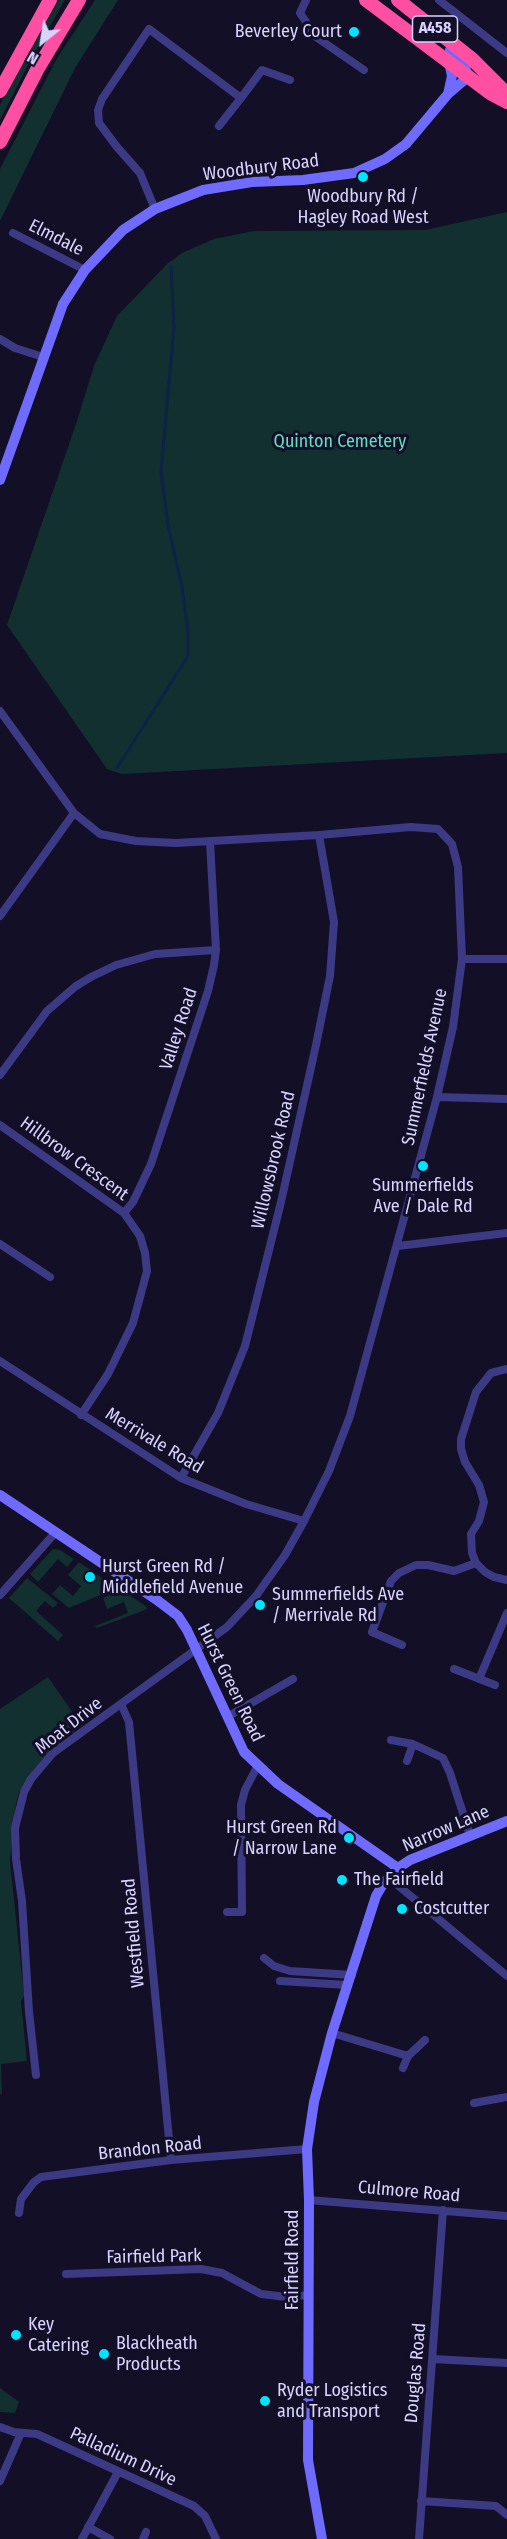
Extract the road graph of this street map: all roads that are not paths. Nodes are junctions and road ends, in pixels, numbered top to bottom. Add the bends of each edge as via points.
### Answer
1 (50, 0) edge
2 (79, 0) edge
3 (306, 0) edge
4 (366, 0) edge
5 (398, 0) edge
6 (439, 0) edge
7 (379, 5) edge
8 (507, 53) edge
9 (461, 60) junction
10 (364, 70) dead end
11 (468, 77) junction
12 (290, 80) dead end
13 (0, 91) edge
14 (448, 94) junction
15 (507, 94) edge
16 (241, 98) junction
17 (507, 102) edge
18 (219, 126) dead end
19 (0, 142) edge
20 (155, 209) junction
21 (13, 233) dead end
22 (85, 270) junction
23 (0, 339) edge
24 (43, 357) junction
25 (5, 452) edge
26 (0, 480) edge
27 (0, 711) edge
28 (74, 813) junction
29 (319, 835) junction
30 (210, 842) junction
31 (0, 916) edge
32 (216, 950) junction
33 (462, 958) junction
34 (507, 959) edge
35 (0, 1075) edge
36 (437, 1097) junction
37 (507, 1099) edge
38 (0, 1125) edge
39 (124, 1213) junction
40 (507, 1233) edge
41 (0, 1244) edge
42 (398, 1246) junction
43 (50, 1277) dead end
44 (0, 1361) edge
45 (507, 1369) edge
46 (81, 1415) junction
47 (181, 1478) junction
48 (0, 1495) edge
49 (304, 1521) junction
50 (55, 1533) junction
51 (476, 1563) junction
52 (507, 1580) edge
53 (0, 1595) edge
54 (507, 1612) edge
55 (402, 1645) dead end
56 (196, 1648) junction
57 (454, 1669) dead end
58 (293, 1679) dead end
59 (479, 1679) junction
60 (495, 1685) dead end
61 (121, 1704) junction
62 (227, 1717) junction
63 (391, 1740) dead end
64 (413, 1744) junction
65 (407, 1761) dead end
66 (257, 1767) junction
67 (507, 1821) edge
68 (470, 1835) junction
69 (398, 1868) junction
70 (389, 1878) junction
71 (226, 1912) dead end
72 (264, 1958) dead end
73 (507, 1976) edge
74 (350, 1980) junction
75 (280, 1981) dead end
76 (332, 2033) junction
77 (424, 2040) dead end
78 (408, 2056) junction
79 (403, 2068) dead end
80 (36, 2075) dead end
81 (507, 2097) edge
82 (474, 2103) dead end
83 (307, 2149) junction
84 (171, 2160) junction
85 (309, 2200) junction
86 (443, 2210) junction
87 (19, 2214) dead end
88 (507, 2216) edge
89 (66, 2274) dead end
90 (309, 2295) junction
91 (433, 2359) junction
92 (507, 2363) edge
93 (0, 2427) edge
94 (21, 2433) junction
95 (118, 2472) junction
96 (0, 2481) edge
97 (421, 2501) junction
98 (507, 2515) edge
99 (88, 2527) junction
100 (82, 2539) edge
101 (110, 2539) edge
102 (216, 2539) edge
103 (322, 2539) edge
104 (419, 2539) edge

1 - 13 highway
2 - 19 highway
3 - 10 street via 300,13 316,37
4 - 7 highway, A458
5 - 9 highway, A458 via 426,21
6 - 8 street
7 - 9 highway, A458
9 - 11 highway, A458
9 - 14 street
9 - 15 highway, A458
11 - 14 street, Woodbury Road
11 - 17 highway, A458
12 - 16 street via 262,70
14 - 20 street, Woodbury Road via 406,144 372,166 354,173 203,190
16 - 18 street
16 - 20 street via 149,29 98,110 99,123 140,173
20 - 22 street, Woodbury Road via 123,230
21 - 22 street, Elmdale
22 - 24 street, Woodbury Road via 63,304
23 - 24 street
24 - 25 street, Woodbury Road
25 - 26 street, Woodbury Road
27 - 28 street, Summerfields Avenue
28 - 30 street, Summerfields Avenue via 100,834 136,841
28 - 31 street
29 - 30 street, Summerfields Avenue
29 - 33 street, Summerfields Avenue via 411,827 438,829 452,844 458,867
29 - 47 street, Willowsbrook Road via 334,922 330,976 316,1045 245,1346 218,1413
30 - 32 street, Valley Road
32 - 35 street via 155,954 91,977 47,1011
32 - 39 street, Valley Road via 208,991 151,1164
33 - 34 street
33 - 36 street, Summerfields Avenue via 453,1027
36 - 37 street
36 - 42 street, Summerfields Avenue
38 - 39 street, Hillbrow Crescent
39 - 46 street, Hillbrow Crescent via 140,1236 147,1271 133,1323 108,1374
40 - 42 street
41 - 43 street
42 - 49 street, Summerfields Avenue via 350,1416
44 - 46 street, Merrivale Road
45 - 51 street via 491,1373 480,1384 461,1439 462,1457 484,1502 471,1534
46 - 47 street, Merrivale Road
47 - 49 street, Merrivale Road via 246,1504
48 - 50 street, Hurst Green Road
49 - 56 street, Summerfields Avenue via 255,1596 227,1627
50 - 53 street
50 - 56 street, Hurst Green Road via 178,1616
51 - 52 street via 494,1577
51 - 55 street via 454,1571 416,1565 391,1581 372,1632
54 - 59 street
56 - 61 street, Moat Drive
56 - 62 street, Hurst Green Road
57 - 59 street
58 - 62 street
59 - 60 street
61 - 80 street, Moat Drive via 53,1753 31,1779 18,1809 16,1859
61 - 84 street, Westfield Road via 129,1722
62 - 66 street, Hurst Green Road via 244,1752
63 - 64 street
64 - 65 street
64 - 68 street via 443,1758
66 - 69 street, Hurst Green Road
66 - 71 street via 242,1805 242,1912
67 - 68 street, Narrow Lane
68 - 69 street, Narrow Lane
69 - 70 street, Fairfield Road
70 - 73 street
70 - 74 street, Fairfield Road via 376,1896
72 - 74 street via 290,1971
74 - 75 street
74 - 76 street, Fairfield Road
76 - 78 street
76 - 83 street, Fairfield Road via 314,2102
77 - 78 street
78 - 79 street
81 - 82 street
83 - 84 street, Brandon Road
83 - 85 street, Fairfield Road
84 - 87 street, Brandon Road via 41,2176 21,2199
85 - 86 street, Culmore Road
85 - 90 street, Fairfield Road
86 - 88 street, Culmore Road
86 - 91 street, Douglas Road
89 - 90 street, Fairfield Park via 201,2269 222,2273 261,2294
90 - 103 street, Fairfield Road via 308,2460
91 - 92 street
91 - 97 street, Douglas Road
93 - 94 street, Palladium Drive
94 - 95 street, Palladium Drive via 37,2433
94 - 96 street
95 - 99 street
95 - 102 street, Palladium Drive via 194,2506 205,2516
97 - 98 street via 496,2506
97 - 104 street, Douglas Road
99 - 100 street
99 - 101 street

